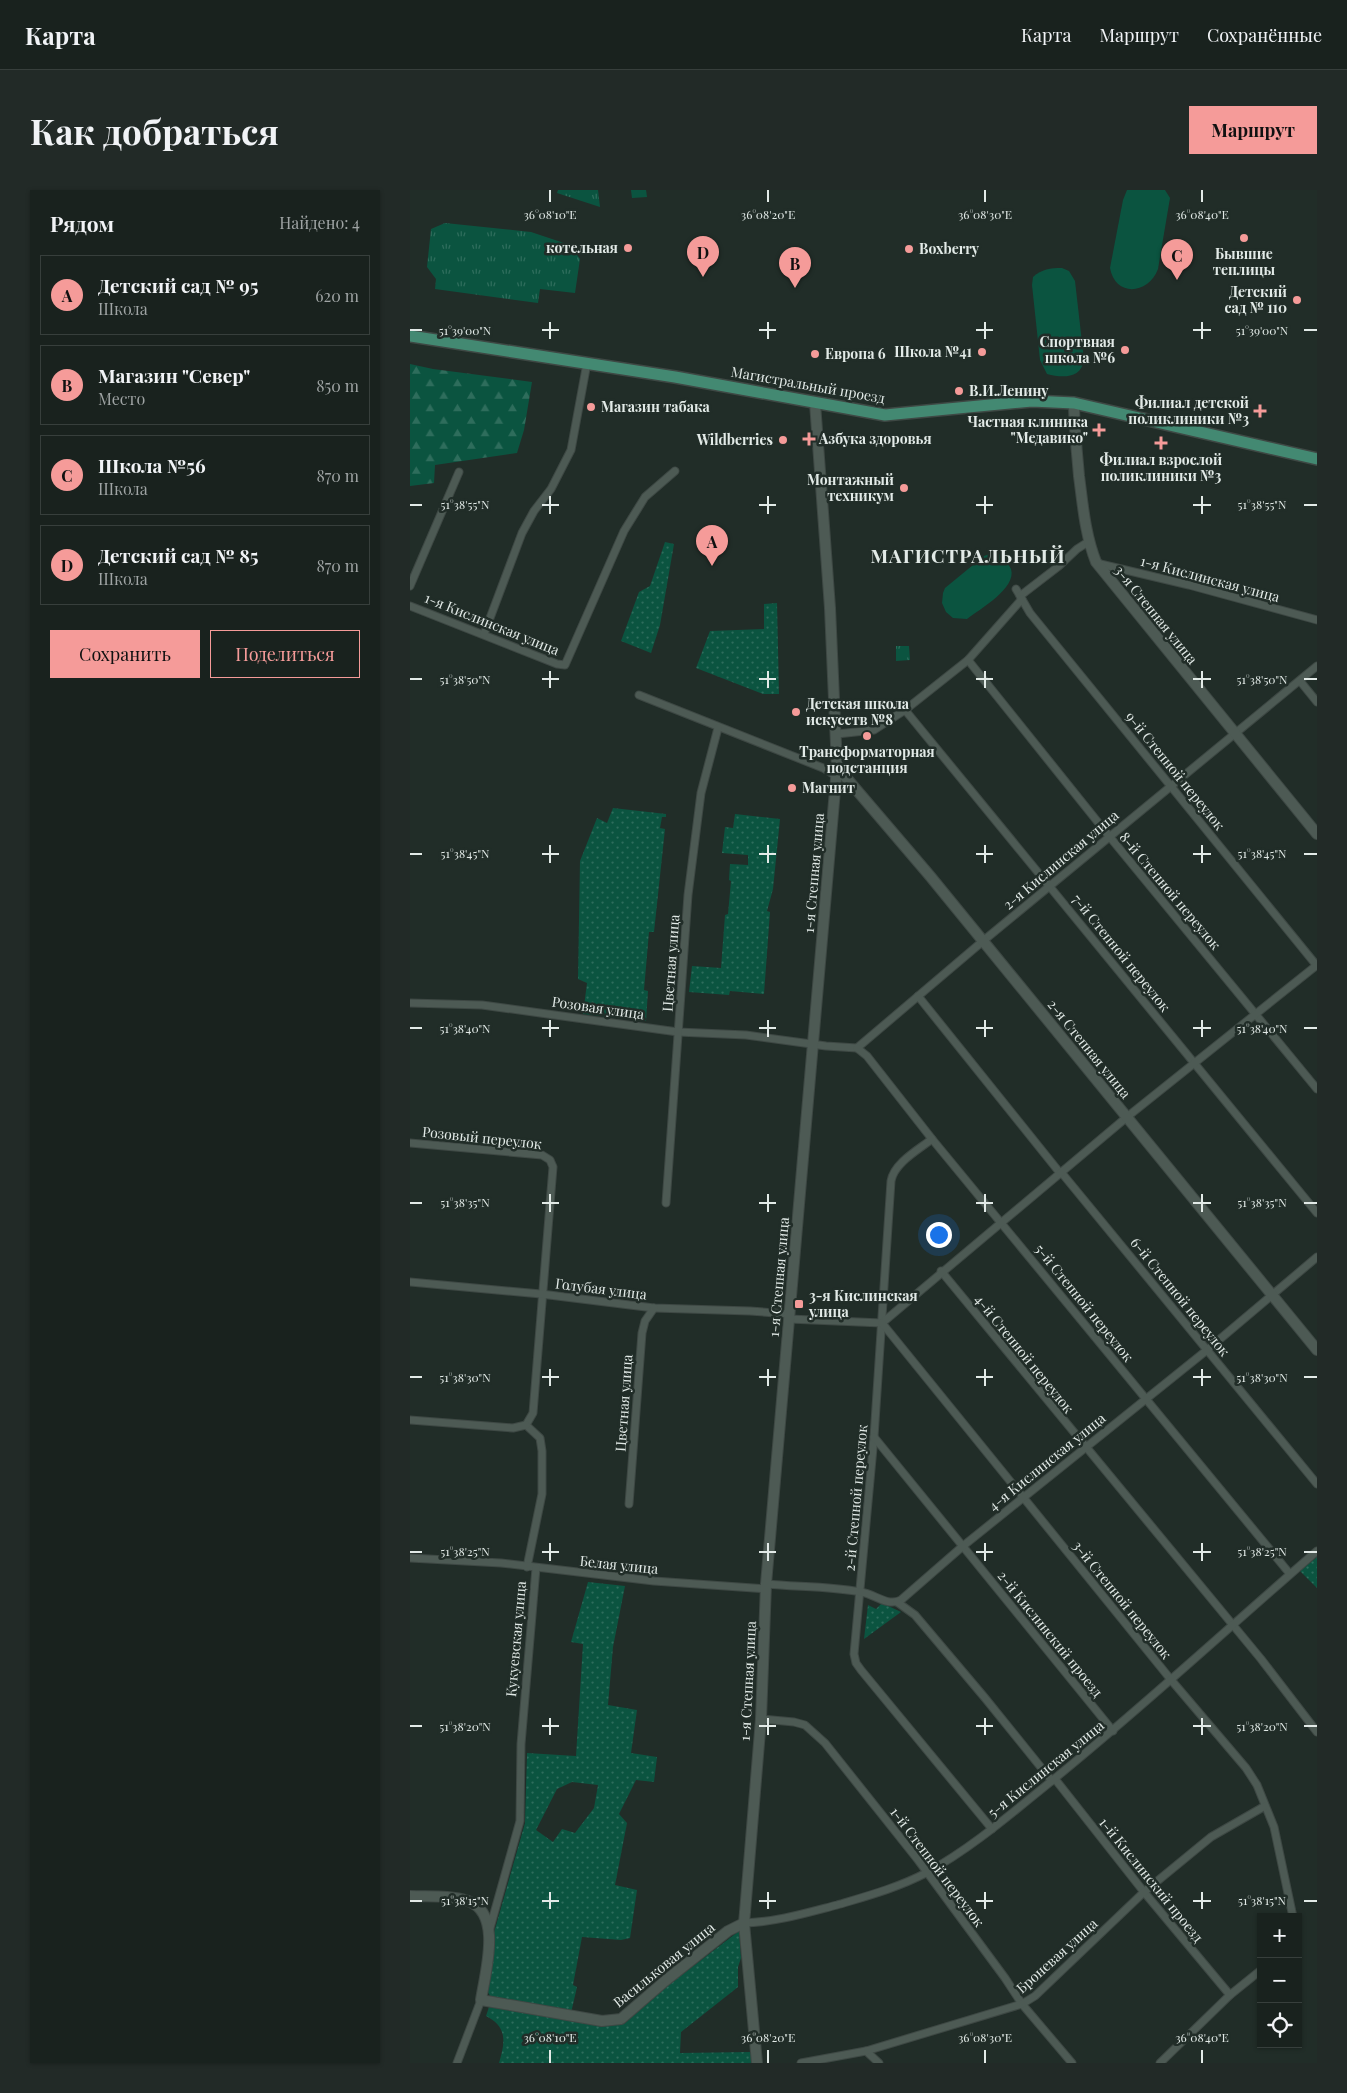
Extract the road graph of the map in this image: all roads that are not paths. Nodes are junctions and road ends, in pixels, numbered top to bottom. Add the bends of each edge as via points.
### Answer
1 (410, 336) edge
2 (587, 363) junction
3 (1074, 402) junction
4 (815, 403) junction
5 (1317, 459) edge
6 (675, 471) dead end
7 (459, 472) dead end
8 (1088, 542) junction
9 (1096, 562) junction
10 (410, 586) edge
11 (1016, 589) dead end
12 (1021, 598) junction
13 (410, 606) edge
14 (1317, 620) edge
15 (484, 634) junction
16 (968, 660) junction
17 (1317, 666) edge
18 (1300, 681) junction
19 (639, 695) dead end
20 (1317, 702) edge
21 (905, 710) junction
22 (718, 728) junction
23 (837, 734) junction
24 (1234, 734) junction
25 (837, 771) junction
26 (1172, 787) junction
27 (1317, 834) edge
28 (1109, 836) junction
29 (1050, 886) junction
30 (983, 941) junction
31 (1317, 966) edge
32 (918, 996) junction
33 (410, 1003) edge
34 (1256, 1014) junction
35 (678, 1032) junction
36 (813, 1044) junction
37 (857, 1048) junction
38 (1195, 1063) junction
39 (1317, 1089) edge
40 (1127, 1117) junction
41 (932, 1139) junction
42 (410, 1143) edge
43 (1060, 1173) junction
44 (666, 1203) dead end
45 (1317, 1213) edge
46 (1001, 1222) junction
47 (1317, 1257) edge
48 (941, 1272) junction
49 (410, 1282) edge
50 (542, 1294) junction
51 (1272, 1295) junction
52 (654, 1308) junction
53 (789, 1316) junction
54 (882, 1323) junction
55 (1207, 1350) junction
56 (1317, 1350) edge
57 (1145, 1398) junction
58 (410, 1420) edge
59 (526, 1425) junction
60 (874, 1437) junction
61 (1085, 1448) junction
62 (1317, 1484) edge
63 (1024, 1499) junction
64 (629, 1504) dead end
65 (962, 1546) junction
66 (1317, 1551) edge
67 (410, 1558) edge
68 (527, 1567) junction
69 (536, 1568) junction
70 (1290, 1574) junction
71 (766, 1587) junction
72 (860, 1592) junction
73 (897, 1602) junction
74 (1232, 1626) junction
75 (1172, 1680) junction
76 (761, 1719) junction
77 (1113, 1731) junction
78 (1317, 1732) edge
79 (1053, 1780) junction
80 (1266, 1806) junction
81 (992, 1829) junction
82 (926, 1873) junction
83 (1144, 1892) junction
84 (410, 1896) edge
85 (1292, 1913) edge
86 (744, 1923) junction
87 (490, 1928) junction
88 (1257, 1973) edge
89 (1230, 1995) junction
90 (481, 2000) junction
91 (1022, 2004) junction
92 (866, 2051) junction
93 (457, 2063) edge
94 (757, 2063) edge
95 (801, 2063) edge
96 (879, 2063) edge
97 (1072, 2063) edge
98 (1160, 2063) edge

1 - 2 main road, Магистральный проезд
2 - 4 main road, Магистральный проезд
2 - 15 street via 571,450 551,489 522,533
3 - 4 main road, Магистральный проезд via 1032,401 885,415
3 - 5 main road, Магистральный проезд
3 - 8 street, 3-я Степная улица
4 - 23 street, 1-я Степная улица
6 - 15 street, 1-я Кислинская улица via 645,497 624,531 565,665
7 - 10 street
8 - 9 street, 3-я Степная улица
8 - 12 street
9 - 14 street, 1-я Кислинская улица
9 - 24 street, 3-я Степная улица
11 - 12 street, 9-й Степной переулок
12 - 16 street
12 - 26 street, 9-й Степной переулок
13 - 15 street, 1-я Кислинская улица
16 - 21 street
16 - 28 street, 8-й Степной переулок
17 - 18 street, 2-я Кислинская улица
18 - 20 street
18 - 24 street, 2-я Кислинская улица
19 - 22 street
21 - 23 street via 874,730
21 - 29 street, 7-й Степной переулок
22 - 25 street
22 - 35 street, Цветная улица via 700,793 688,895
23 - 25 street, 1-я Степная улица
24 - 26 street, 2-я Кислинская улица
24 - 27 street, 3-я Степная улица
25 - 30 street, 2-я Степная улица via 876,810
25 - 36 street, 1-я Степная улица
26 - 28 street, 2-я Кислинская улица
26 - 31 street, 9-й Степной переулок
28 - 29 street, 2-я Кислинская улица
28 - 34 street, 8-й Степной переулок
29 - 30 street, 2-я Кислинская улица
29 - 38 street, 7-й Степной переулок
30 - 32 street, 2-я Кислинская улица
30 - 40 street, 2-я Степная улица
31 - 34 street
32 - 37 street, 2-я Кислинская улица
32 - 43 street, 6-й Степной переулок
33 - 35 street, Розовая улица via 482,1005
34 - 38 street
34 - 39 street, 8-й Степной переулок
35 - 36 street, Розовая улица via 746,1035
35 - 44 street, Цветная улица
36 - 37 street
36 - 53 street, 1-я Степная улица
37 - 41 street, 5-й Степной переулок via 867,1056
38 - 40 street
38 - 45 street, 7-й Степной переулок
40 - 43 street
40 - 51 street, 2-я Степная улица
41 - 46 street, 5-й Степной переулок
41 - 54 street, 2-й Степной переулок via 892,1174
42 - 50 street, Розовый переулок via 542,1155 550,1160 553,1167
43 - 46 street
43 - 55 street, 6-й Степной переулок
46 - 48 street
46 - 57 street, 5-й Степной переулок
47 - 51 street, 4-я Кислинская улица
48 - 54 street
48 - 61 street, 4-й Степной переулок
49 - 50 street, Голубая улица
50 - 52 street, Голубая улица
50 - 59 street via 533,1413
51 - 55 street, 4-я Кислинская улица
51 - 56 street, 2-я Степная улица
52 - 53 street, Голубая улица via 750,1310
52 - 64 street, Цветная улица via 642,1333
53 - 54 street
53 - 71 street, 1-я Степная улица
54 - 60 street, 2-й Степной переулок
54 - 63 street, 3-й Степной переулок
55 - 57 street, 4-я Кислинская улица
55 - 62 street, 6-й Степной переулок
57 - 61 street, 4-я Кислинская улица
57 - 70 street, 5-й Степной переулок
58 - 59 street via 513,1428
59 - 68 street, Кукуевская улица via 540,1438 542,1468 542,1494
60 - 65 street, 2-й Кислинский проезд
60 - 72 street, 2-й Степной переулок
61 - 63 street, 4-я Кислинская улица
61 - 74 street, 4-й Степной переулок
63 - 65 street, 4-я Кислинская улица
63 - 75 street, 3-й Степной переулок
65 - 73 street, 4-я Кислинская улица
65 - 77 street, 2-й Кислинский проезд
66 - 70 street, 5-я Кислинская улица
67 - 68 street, Белая улица
68 - 69 street, Белая улица
69 - 71 street, Белая улица via 654,1581
69 - 87 street, Кукуевская улица via 521,1744 520,1821
70 - 74 street, 5-я Кислинская улица
71 - 72 street
71 - 76 street, 1-я Степная улица
72 - 73 street via 887,1602
72 - 81 street, 2-й Степной переулок via 854,1654 856,1663
73 - 79 street, 1-й Кислинский проезд via 915,1615
74 - 75 street, 5-я Кислинская улица
74 - 78 street, 4-й Степной переулок
75 - 77 street, 5-я Кислинская улица
75 - 80 street, 3-й Степной переулок via 1246,1768
76 - 82 street, 1-й Степной переулок via 794,1722 813,1732 855,1780
76 - 86 street, 1-я Степная улица
77 - 79 street, 5-я Кислинская улица
79 - 81 street, 5-я Кислинская улица
79 - 83 street, 1-й Кислинский проезд
80 - 83 street, Броневая улица via 1211,1837
80 - 85 street, 3-й Степной переулок via 1274,1827
81 - 82 street, 5-я Кислинская улица
82 - 86 street, 5-я Кислинская улица via 872,1895 787,1919
82 - 91 street, 1-й Степной переулок
83 - 89 street, 1-й Кислинский проезд
83 - 91 street, Броневая улица via 1035,1996
84 - 87 street via 468,1901 478,1906
86 - 90 street, Васильковая улица via 728,1931 621,2019 602,2021
86 - 94 street, 1-я Степная улица
87 - 90 street, Кукуевская улица
88 - 89 street
89 - 98 street
90 - 93 street, Кукуевская улица
91 - 92 street, Броневая улица
91 - 97 street, 1-й Степной переулок
92 - 95 street, Броневая улица
92 - 96 street

